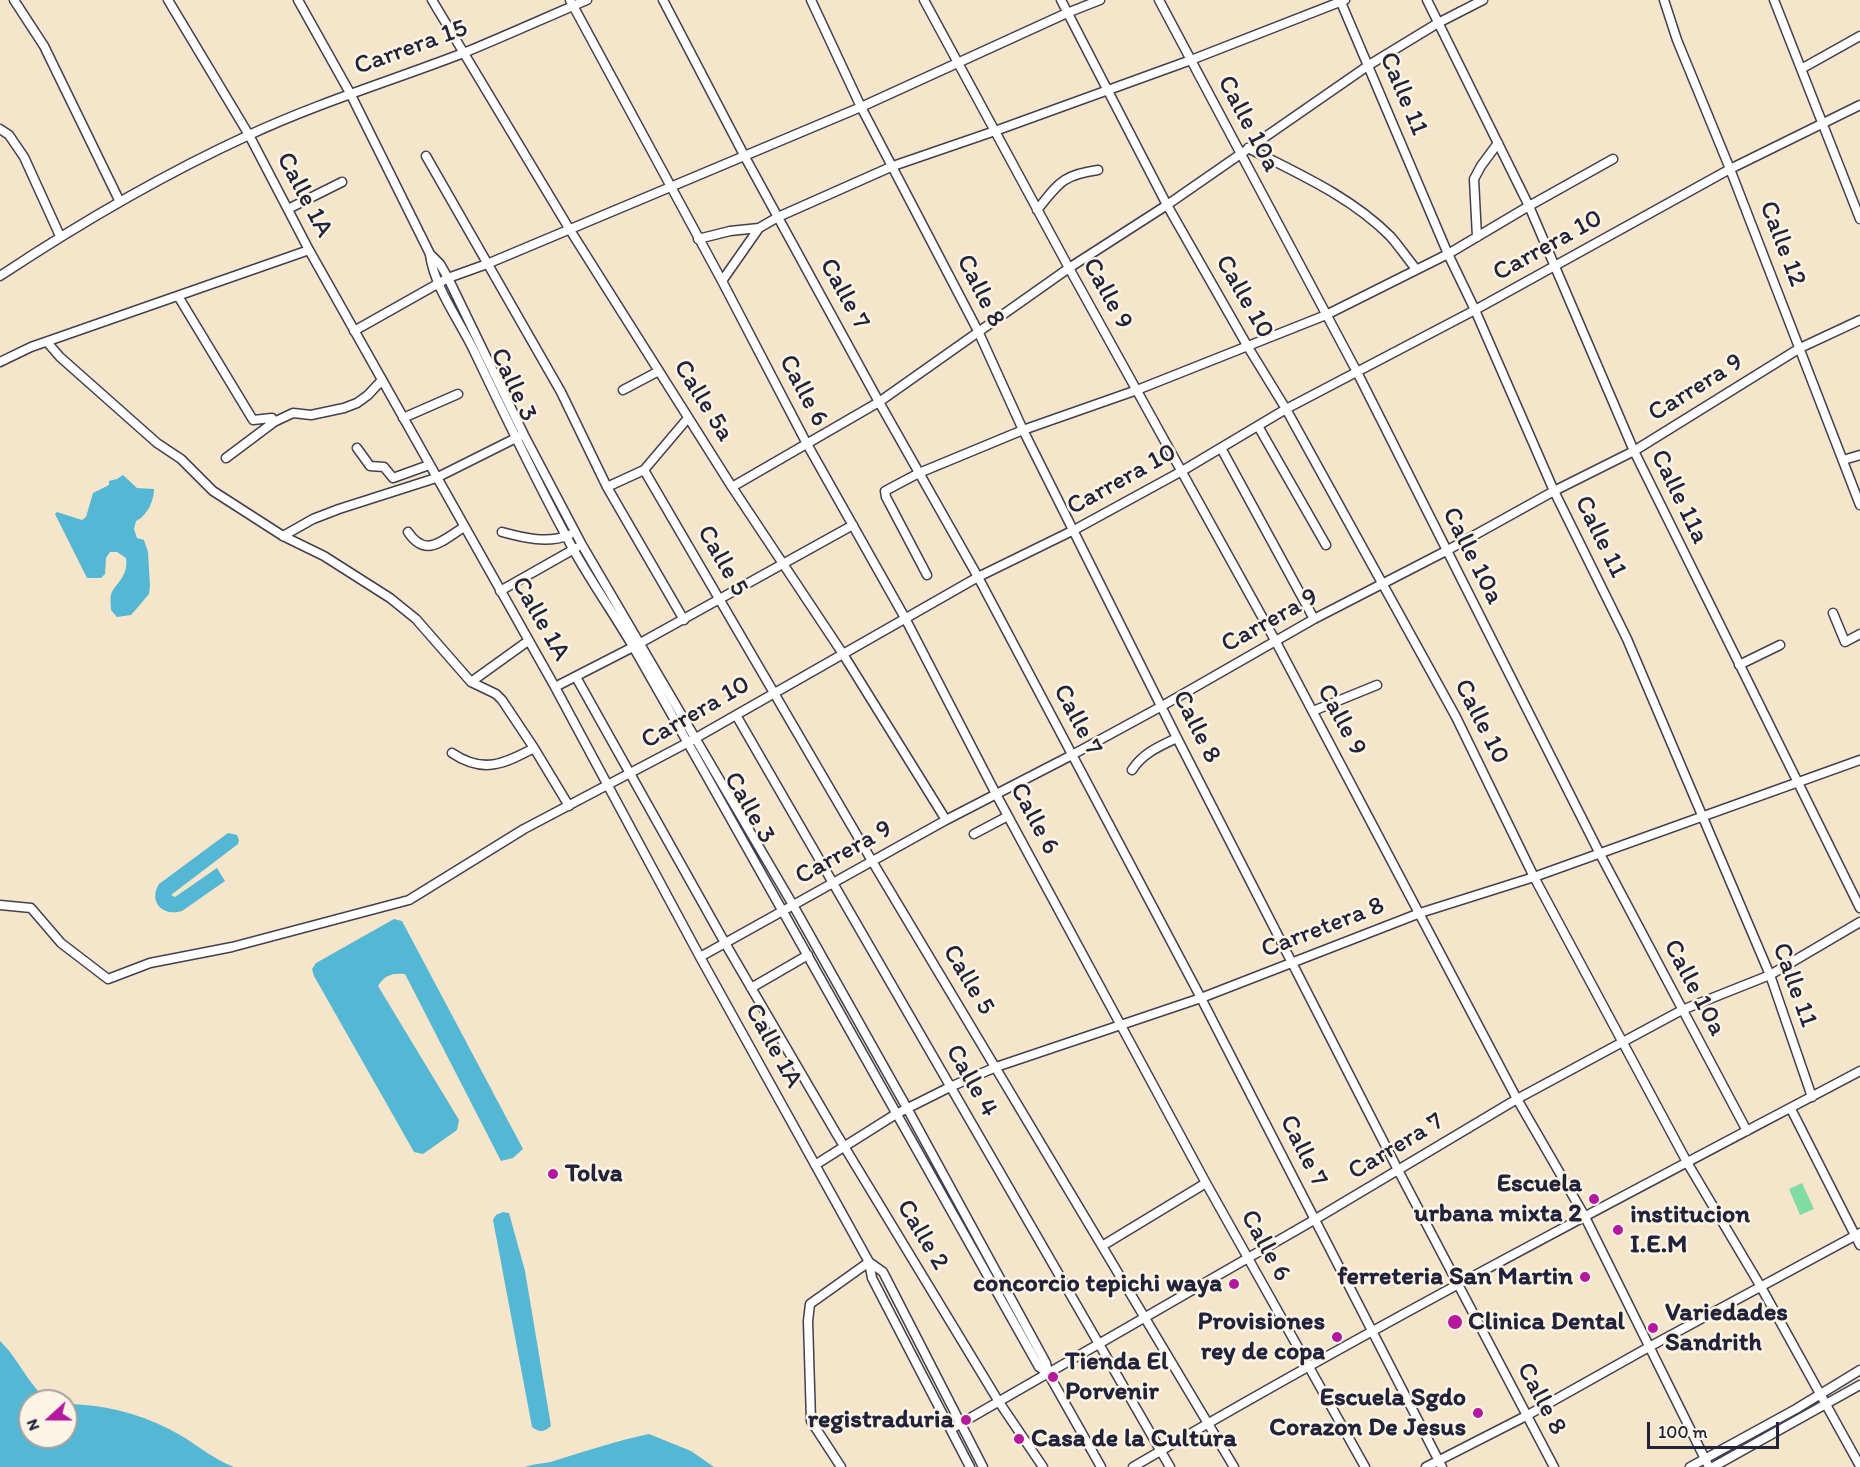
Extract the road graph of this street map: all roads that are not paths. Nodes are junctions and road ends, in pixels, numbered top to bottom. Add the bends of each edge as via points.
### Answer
1 (14, 0) edge
2 (168, 0) edge
3 (298, 0) edge
4 (432, 0) edge
5 (587, 0) edge
6 (663, 0) edge
7 (811, 0) edge
8 (924, 0) edge
9 (1061, 0) edge
10 (1100, 0) edge
11 (1159, 0) edge
12 (1427, 0) edge
13 (1483, 0) edge
14 (1664, 0) edge
15 (1774, 0) edge
16 (1342, 1) edge
17 (572, 3) edge
18 (1067, 13) junction
19 (1438, 23) junction
20 (1860, 36) edge
21 (465, 52) junction
22 (1191, 60) junction
23 (958, 63) junction
24 (1368, 65) junction
25 (1801, 69) junction
26 (1107, 89) junction
27 (350, 93) junction
28 (1860, 105) edge
29 (861, 107) junction
30 (1823, 125) junction
31 (0, 129) edge
32 (995, 131) junction
33 (249, 135) junction
34 (1498, 142) junction
35 (1248, 148) junction
36 (1239, 153) junction
37 (426, 156) dead end
38 (745, 158) junction
39 (1614, 159) dead end
40 (892, 166) junction
41 (1730, 169) junction
42 (1098, 170) dead end
43 (342, 182) dead end
44 (670, 188) junction
45 (119, 200) junction
46 (1167, 205) junction
47 (1529, 206) junction
48 (288, 209) junction
49 (1037, 210) junction
50 (778, 217) junction
51 (1860, 219) edge
52 (759, 228) junction
53 (570, 230) junction
54 (60, 236) junction
55 (1477, 237) junction
56 (698, 239) junction
57 (309, 250) junction
58 (430, 254) junction
59 (1448, 254) junction
60 (488, 264) junction
61 (1554, 265) junction
62 (1069, 268) junction
63 (1416, 269) junction
64 (0, 276) edge
65 (448, 278) junction
66 (722, 281) junction
67 (439, 283) junction
68 (178, 296) junction
69 (1475, 310) junction
70 (1326, 315) junction
71 (1860, 320) edge
72 (354, 331) junction
73 (978, 331) junction
74 (47, 342) junction
75 (1248, 347) junction
76 (1800, 348) junction
77 (0, 362) edge
78 (659, 371) junction
79 (1358, 372) junction
80 (382, 380) junction
81 (623, 390) dead end
82 (1137, 390) junction
83 (459, 394) dead end
84 (879, 402) junction
85 (1287, 410) junction
86 (404, 418) junction
87 (688, 418) junction
88 (274, 422) junction
89 (1258, 426) junction
90 (1023, 430) junction
91 (524, 435) junction
92 (515, 439) junction
93 (807, 444) junction
94 (357, 448) dead end
95 (1221, 448) junction
96 (1634, 451) junction
97 (1860, 455) edge
98 (226, 458) dead end
99 (1843, 460) junction
100 (429, 465) junction
101 (644, 470) junction
102 (1182, 471) junction
103 (919, 473) junction
104 (436, 478) junction
105 (607, 487) junction
106 (732, 487) junction
107 (1554, 491) junction
108 (1860, 505) edge
109 (853, 525) junction
110 (464, 527) junction
111 (1074, 530) junction
112 (408, 532) dead end
113 (502, 532) dead end
114 (575, 532) junction
115 (283, 536) junction
116 (566, 536) junction
117 (582, 545) junction
118 (1326, 545) dead end
119 (573, 549) junction
120 (1446, 551) junction
121 (783, 564) junction
122 (927, 575) dead end
123 (978, 577) junction
124 (1383, 584) junction
125 (500, 591) junction
126 (720, 600) junction
127 (1833, 613) dead end
128 (905, 618) junction
129 (1314, 619) junction
130 (684, 620) junction
131 (1860, 634) edge
132 (528, 641) junction
133 (1275, 642) junction
134 (637, 645) junction
135 (1780, 645) dead end
136 (843, 654) junction
137 (1739, 665) junction
138 (576, 676) junction
139 (471, 682) junction
140 (1377, 685) dead end
141 (555, 687) junction
142 (774, 693) junction
143 (1162, 706) junction
144 (1313, 711) junction
145 (736, 715) junction
146 (696, 738) junction
147 (1177, 738) junction
148 (687, 743) junction
149 (534, 748) junction
150 (452, 753) dead end
151 (1072, 755) junction
152 (1860, 760) edge
153 (1132, 770) dead end
154 (630, 774) junction
155 (1798, 783) junction
156 (607, 786) junction
157 (996, 794) junction
158 (569, 806) junction
159 (1008, 816) junction
160 (1704, 817) junction
161 (946, 820) junction
162 (974, 834) dead end
163 (1600, 854) junction
164 (872, 861) junction
165 (1534, 878) junction
166 (833, 883) junction
167 (1, 905) edge
168 (793, 905) junction
169 (1860, 908) edge
170 (784, 911) junction
171 (1420, 913) junction
172 (1860, 922) edge
173 (725, 943) junction
174 (808, 955) junction
175 (700, 957) junction
176 (1293, 962) junction
177 (1770, 975) junction
178 (751, 988) junction
179 (1201, 998) junction
180 (1682, 1010) junction
181 (1121, 1026) junction
182 (1623, 1041) junction
183 (996, 1067) junction
184 (1860, 1071) edge
185 (950, 1087) junction
186 (1812, 1097) junction
187 (1517, 1099) junction
188 (908, 1108) junction
189 (1791, 1109) junction
190 (896, 1114) junction
191 (1747, 1131) junction
192 (845, 1145) junction
193 (1688, 1164) junction
194 (815, 1165) junction
195 (1398, 1170) junction
196 (1206, 1183) junction
197 (1584, 1215) junction
198 (1314, 1220) junction
199 (1858, 1235) edge
200 (1860, 1245) edge
201 (1102, 1246) junction
202 (1247, 1257) junction
203 (869, 1262) junction
204 (1460, 1284) junction
205 (1761, 1287) junction
206 (1144, 1318) junction
207 (1373, 1331) junction
208 (1099, 1343) junction
209 (1649, 1347) junction
210 (1309, 1368) junction
211 (1860, 1370) edge
212 (1048, 1373) junction
213 (1860, 1386) edge
214 (1821, 1394) junction
215 (999, 1402) junction
216 (1827, 1405) junction
217 (1526, 1416) junction
218 (961, 1424) junction
219 (1207, 1424) junction
220 (951, 1429) junction
221 (1161, 1450) junction
222 (1440, 1463) edge
223 (1709, 1464) edge
224 (1856, 1465) edge
225 (841, 1467) edge
226 (970, 1467) edge
227 (983, 1467) edge
228 (1043, 1467) edge
229 (1101, 1467) edge
230 (1133, 1467) edge
231 (1170, 1467) edge
232 (1234, 1467) edge
233 (1365, 1467) edge
234 (1426, 1467) edge
235 (1554, 1467) edge
236 (1690, 1467) edge

1 - 45 street via 40,40
2 - 33 street, Calle 1A
3 - 27 street, Calle 3
4 - 21 street, Calle 5a
5 - 17 street, Carrera 15
6 - 38 street, Calle 7
7 - 29 street, Calle 8
8 - 23 street, Calle 9
9 - 18 street, Calle 10
10 - 18 street
11 - 22 street, Calle 10a
12 - 19 street, Calle 11a
13 - 19 street
14 - 41 street, Calle 12
15 - 25 street
16 - 22 street
16 - 24 street, Calle 11
17 - 21 street, Carrera 15
17 - 44 street, Calle 6
18 - 23 street
18 - 26 street, Calle 10
19 - 24 street
19 - 34 street, Calle 11a
20 - 25 street
21 - 27 street, Carrera 15
21 - 53 street, Calle 5a
22 - 26 street
22 - 36 street, Calle 10a
23 - 29 street
23 - 32 street, Calle 9
24 - 35 street
24 - 59 street, Calle 11
25 - 30 street
26 - 32 street
26 - 46 street, Calle 10
27 - 33 street, Carrera 15
27 - 58 street, Calle 3
28 - 30 street, Carrera 10
29 - 38 street
29 - 40 street, Calle 8
30 - 41 street, Carrera 10
30 - 51 street
31 - 54 street via 24,157
32 - 40 street
32 - 49 street, Calle 9
33 - 45 street, Carrera 15
33 - 48 street, Calle 1A
34 - 47 street, Calle 11a
34 - 55 street via 1474,179
35 - 36 street
35 - 63 street via 1334,193 1367,216 1391,237
36 - 46 street
36 - 70 street, Calle 10a
37 - 60 street
38 - 44 street
38 - 50 street, Calle 7
39 - 47 street
40 - 50 street
40 - 73 street, Calle 8
41 - 61 street, Carrera 10
41 - 76 street, Calle 12
42 - 49 street via 1064,179
43 - 48 street
44 - 53 street
44 - 56 street, Calle 6
45 - 54 street, Carrera 15
46 - 62 street
46 - 75 street, Calle 10
47 - 55 street
47 - 61 street, Calle 11a
48 - 57 street, Calle 1A
49 - 62 street, Calle 9
50 - 52 street
50 - 84 street, Calle 7
52 - 56 street
52 - 66 street
53 - 60 street
53 - 78 street, Calle 5a
54 - 64 street, Carrera 15
55 - 59 street
56 - 66 street, Calle 6
57 - 68 street
57 - 72 street, Calle 1A
58 - 65 street, Calle 3
58 - 67 street, Calle 3
59 - 63 street
59 - 69 street, Calle 11
60 - 65 street
60 - 105 street via 561,392
61 - 69 street, Carrera 10
61 - 96 street, Calle 11a
62 - 73 street
62 - 82 street, Calle 9
63 - 70 street
65 - 67 street
65 - 91 street, Calle 3
66 - 93 street, Calle 6
67 - 72 street
67 - 92 street, Calle 3
68 - 74 street
68 - 88 street via 253,420 272,418
69 - 79 street, Carrera 10
69 - 107 street, Calle 11
70 - 75 street
70 - 79 street, Calle 10a
71 - 76 street, Carrera 9
72 - 80 street, Calle 1A
73 - 84 street
73 - 90 street, Calle 8
74 - 77 street
74 - 115 street via 213,491
75 - 82 street
75 - 85 street, Calle 10
76 - 96 street, Carrera 9
76 - 99 street, Calle 12
78 - 81 street
78 - 87 street, Calle 5a
79 - 85 street, Carrera 10
79 - 120 street, Calle 10a
80 - 86 street, Calle 1A
80 - 88 street via 357,403 311,415 292,413
82 - 90 street
82 - 102 street, Calle 9
83 - 86 street
84 - 93 street
84 - 103 street, Calle 7
85 - 89 street, Carrera 10
85 - 124 street, Calle 10
86 - 100 street, Calle 1A
87 - 101 street
87 - 106 street, Calle 5a
88 - 98 street
89 - 95 street, Carrera 10
89 - 118 street
90 - 103 street
90 - 111 street, Calle 8
91 - 92 street
91 - 114 street, Calle 3
92 - 104 street
92 - 116 street, Calle 3
93 - 106 street
93 - 109 street, Calle 6
94 - 100 street via 370,466 384,467 393,478
95 - 102 street, Carrera 10
95 - 129 street
96 - 107 street, Carrera 9
96 - 137 street, Calle 11a
97 - 99 street
99 - 108 street, Calle 12
100 - 104 street, Calle 1A
101 - 105 street
101 - 126 street, Calle 5
102 - 111 street, Carrera 10
102 - 133 street, Calle 9
103 - 122 street via 884,492
103 - 123 street, Calle 7
104 - 110 street, Calle 1A
104 - 115 street via 339,509
105 - 130 street
106 - 121 street, Calle 5a
107 - 120 street, Carrera 9
107 - 160 street, Calle 11 via 1628,639
109 - 121 street
109 - 128 street, Calle 6
110 - 112 street via 428,547 414,541
110 - 125 street, Calle 1A
111 - 123 street, Carrera 10
111 - 143 street, Calle 8
113 - 116 street via 529,539
114 - 116 street
114 - 117 street, Calle 3
115 - 139 street via 324,556 390,598 416,619
116 - 119 street, Calle 3
117 - 119 street
117 - 134 street, Calle 3
119 - 125 street
119 - 134 street, Calle 3
120 - 124 street, Carrera 9
120 - 163 street, Calle 10a
121 - 126 street
121 - 136 street, Calle 5a
123 - 128 street, Carrera 10
123 - 151 street, Calle 7
124 - 129 street, Carrera 9
124 - 165 street, Calle 10 via 1456,717
125 - 132 street, Calle 1A
126 - 130 street
126 - 142 street, Calle 5
127 - 131 street via 1845,642
128 - 136 street, Carrera 10
128 - 157 street, Calle 6
129 - 133 street, Carrera 9
130 - 134 street
132 - 139 street
132 - 141 street, Calle 1A
133 - 143 street, Carrera 9
133 - 144 street, Calle 9
134 - 138 street
134 - 146 street, Calle 3
134 - 148 street, Calle 3
135 - 137 street
136 - 142 street, Carrera 10
136 - 161 street, Calle 5a
137 - 155 street, Calle 11a
138 - 141 street
138 - 154 street, Calle 2
139 - 149 street via 502,700
140 - 144 street
141 - 156 street, Calle 1A
142 - 145 street, Carrera 10
142 - 164 street, Calle 5
143 - 147 street, Calle 8
143 - 151 street, Carrera 9
144 - 171 street, Calle 9
145 - 146 street, Carrera 10
145 - 166 street, Calle 4
146 - 148 street, Carrera 10
146 - 168 street, Calle 3
147 - 153 street via 1148,752
147 - 176 street, Calle 8
148 - 154 street, Carrera 10
148 - 170 street, Calle 3
149 - 150 street via 494,765 476,765
149 - 158 street
151 - 157 street, Carrera 9
151 - 179 street, Calle 7
152 - 155 street, Carretera 8
154 - 156 street, Carrera 10
154 - 173 street, Calle 2
155 - 160 street, Carretera 8
155 - 169 street, Calle 11a
156 - 158 street, Carrera 10
156 - 175 street, Calle 1A
157 - 159 street, Calle 6
157 - 161 street, Carrera 9
158 - 167 street, Carrera 10 via 409,900 232,947 150,963 108,980 61,943 31,908
159 - 162 street
159 - 181 street, Calle 6
160 - 163 street, Carretera 8
160 - 177 street, Calle 11
161 - 164 street, Carrera 9
163 - 165 street, Carretera 8
163 - 180 street, Calle 10a
164 - 166 street, Carrera 9
164 - 183 street, Calle 5
165 - 171 street, Carretera 8
165 - 182 street, Calle 10
166 - 168 street, Carrera 9
166 - 185 street, Calle 4
168 - 170 street, Carrera 9
168 - 188 street, Calle 3
170 - 173 street, Carrera 9
170 - 174 street, Calle 3
171 - 176 street, Carretera 8
171 - 187 street, Calle 9
172 - 177 street, Carrera 7
173 - 175 street, Carrera 9
173 - 178 street, Calle 2
174 - 178 street
174 - 190 street, Calle 3
175 - 194 street, Calle 1A
176 - 179 street, Carretera 8
176 - 195 street, Calle 8
177 - 180 street, Carrera 7
177 - 186 street, Calle 11
178 - 192 street, Calle 2
179 - 181 street, Carretera 8
179 - 198 street, Calle 7
180 - 182 street, Carrera 7
180 - 191 street, Calle 10a
181 - 183 street, Carretera 8
181 - 196 street, Calle 6
182 - 187 street, Carrera 7
182 - 193 street, Calle 10
183 - 185 street, Carretera 8
183 - 201 street, Calle 5
184 - 186 street
185 - 188 street, Carretera 8
185 - 208 street, Calle 4
186 - 189 street
187 - 195 street, Carrera 7
187 - 197 street, Calle 9
188 - 190 street, Carretera 8
188 - 212 street, Calle 3
189 - 191 street
189 - 199 street
190 - 192 street, Carretera 8
190 - 212 street, Calle 3 via 1039,1367
191 - 193 street
192 - 194 street, Carretera 8
192 - 215 street, Calle 2
193 - 197 street
193 - 205 street, Calle 10
194 - 203 street, Calle 1A
195 - 198 street, Carrera 7
195 - 204 street, Calle 8
196 - 201 street
196 - 202 street, Calle 6
197 - 204 street
197 - 209 street, Calle 9
198 - 202 street, Carrera 7
198 - 207 street, Calle 7
199 - 200 street
199 - 205 street
201 - 206 street, Calle 5
202 - 206 street, Carrera 7
202 - 210 street, Calle 6
203 - 218 street, Calle 1A via 883,1272
203 - 220 street, Calle 1A via 872,1278
203 - 225 street via 810,1304 811,1421
204 - 207 street
204 - 217 street, Calle 8
205 - 209 street
205 - 214 street, Calle 10
206 - 208 street, Carrera 7
206 - 219 street, Calle 5
207 - 210 street
207 - 222 street, Calle 7
208 - 212 street, Carrera 7
208 - 221 street, Calle 4
209 - 217 street
209 - 223 street, Calle 9
210 - 219 street
210 - 233 street, Calle 6
211 - 214 street
212 - 215 street, Carrera 7
212 - 229 street, Calle 3
213 - 216 street
214 - 216 street, Calle 10
214 - 223 street
215 - 218 street, Carrera 7
215 - 228 street, Calle 2
216 - 223 street
216 - 224 street, Calle 10
217 - 222 street
217 - 235 street, Calle 8
218 - 220 street, Carrera 7
218 - 227 street, Calle 1A
219 - 221 street
219 - 232 street, Calle 5
220 - 226 street, Calle 1A
221 - 230 street
221 - 231 street, Calle 4
222 - 234 street
223 - 236 street

